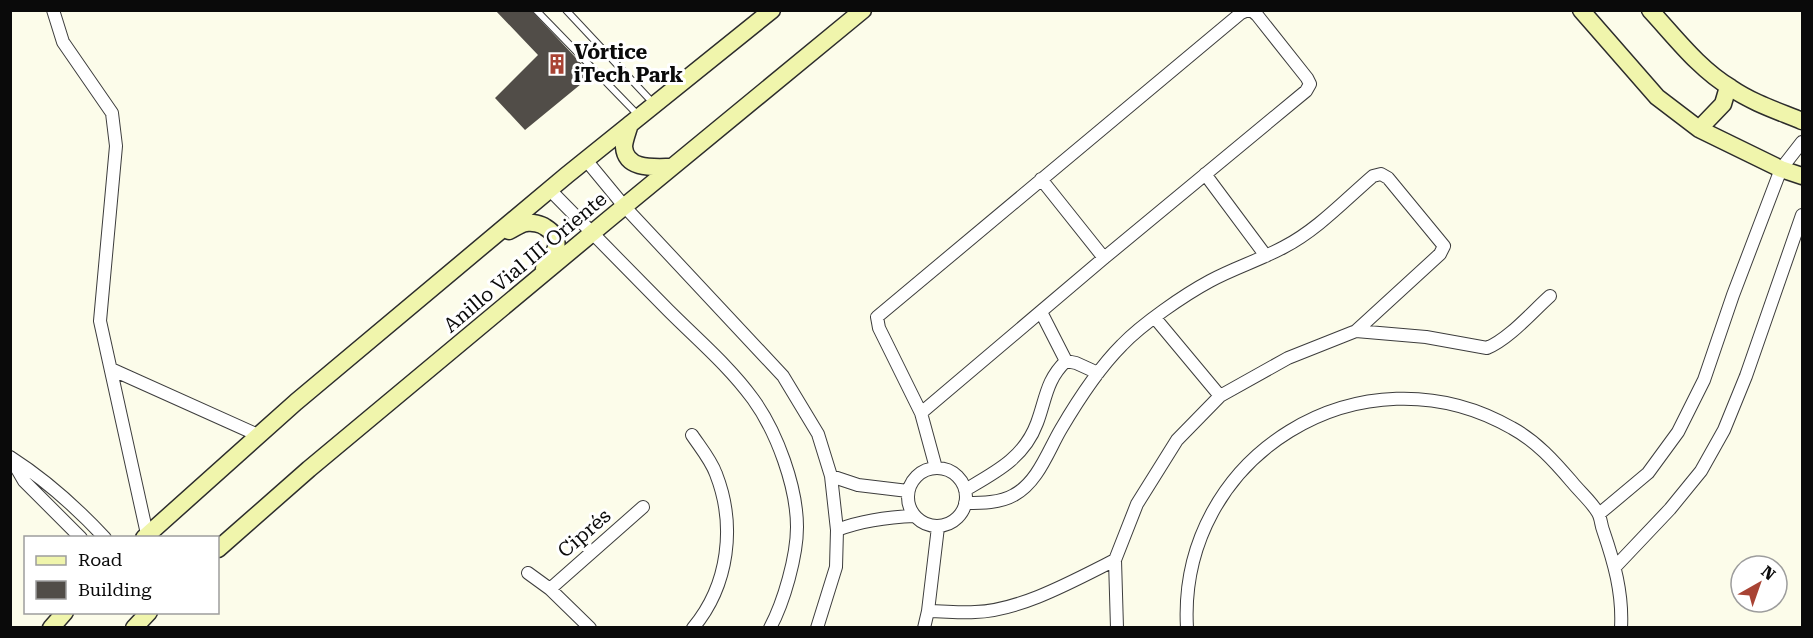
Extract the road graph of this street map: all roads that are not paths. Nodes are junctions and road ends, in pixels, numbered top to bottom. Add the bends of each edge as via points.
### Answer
1 (52, 10) edge
2 (536, 10) edge
3 (566, 10) edge
4 (772, 10) edge
5 (863, 10) edge
6 (1249, 10) edge
7 (1581, 10) edge
8 (1650, 10) edge
9 (1728, 87) junction
10 (654, 104) junction
11 (635, 120) junction
12 (1803, 121) edge
13 (1699, 129) junction
14 (1803, 141) edge
15 (586, 160) junction
16 (672, 167) junction
17 (1781, 169) junction
18 (1205, 174) junction
19 (1803, 176) edge
20 (1041, 179) junction
21 (550, 190) junction
22 (624, 206) junction
23 (1803, 215) edge
24 (592, 233) junction
25 (486, 244) junction
26 (1266, 256) junction
27 (1104, 258) junction
28 (531, 285) junction
29 (1550, 296) dead end
30 (1041, 312) junction
31 (1155, 318) junction
32 (1356, 331) junction
33 (1066, 361) junction
34 (111, 369) junction
35 (1098, 373) junction
36 (1220, 396) junction
37 (921, 413) junction
38 (258, 435) junction
39 (692, 435) dead end
40 (10, 458) edge
41 (936, 468) junction
42 (831, 476) junction
43 (965, 490) junction
44 (908, 491) junction
45 (965, 503) junction
46 (643, 507) dead end
47 (77, 509) junction
48 (1599, 514) junction
49 (915, 516) junction
50 (65, 521) junction
51 (938, 526) junction
52 (837, 530) junction
53 (80, 536) edge
54 (104, 536) edge
55 (146, 536) edge
56 (219, 548) edge
57 (1115, 560) junction
58 (1616, 566) junction
59 (528, 573) dead end
60 (550, 589) junction
61 (928, 611) junction
62 (63, 614) edge
63 (147, 614) edge
64 (51, 627) edge
65 (134, 627) edge
66 (590, 627) edge
67 (693, 627) edge
68 (770, 627) edge
69 (817, 627) edge
70 (924, 627) edge
71 (1117, 627) edge
72 (1186, 627) edge
73 (1621, 627) edge

1 - 34 street via 63,42 112,113 116,146 100,321
2 - 11 lane
3 - 10 lane
4 - 10 main road, Anillo Vial III Oriente
5 - 16 main road, Anillo Vial III Oriente
6 - 18 street via 1310,84
6 - 20 street
7 - 13 main road via 1657,97
8 - 9 main road via 1695,59
9 - 12 main road
9 - 13 main road via 1723,104
10 - 11 main road, Anillo Vial III Oriente
11 - 15 main road, Anillo Vial III Oriente
11 - 16 main road via 624,147 627,157 639,166
13 - 17 main road
14 - 17 street
15 - 21 main road, Anillo Vial III Oriente
15 - 22 street
16 - 22 main road, Anillo Vial III Oriente
17 - 19 main road
17 - 48 street via 1704,380 1678,432 1648,473
18 - 26 street
18 - 27 street
20 - 27 street
20 - 37 street via 877,317
21 - 24 street
21 - 25 main road, Anillo Vial III Oriente
22 - 24 main road, Anillo Vial III Oriente
22 - 42 street via 783,376 818,434
23 - 58 street via 1724,430 1701,471
24 - 28 main road, Anillo Vial III Oriente
24 - 68 street via 753,399 777,443 791,485 797,527 791,569
25 - 28 main road via 526,223 541,224 552,231 556,237 553,256
25 - 38 main road, Anillo Vial III Oriente
26 - 31 street via 1210,281
26 - 32 street via 1307,232 1373,176 1381,174 1388,178 1444,246 1440,255
27 - 30 street
28 - 56 main road, Anillo Vial III Oriente
29 - 32 street via 1487,348 1426,337
30 - 33 street
30 - 37 street
31 - 35 street via 1123,344
31 - 36 street
32 - 36 street via 1288,358
33 - 35 street
33 - 43 street via 1044,395 1038,422 1028,442 1011,462
34 - 38 street
34 - 55 street
35 - 45 street via 1032,479 1015,495 993,502
36 - 57 street via 1177,440 1137,504
37 - 41 street
38 - 55 main road, Anillo Vial III Oriente
39 - 67 street via 716,472 728,528 726,561 710,604
40 - 47 street
40 - 50 street via 24,481
41 - 43 street via 949,471
41 - 44 street via 924,471
42 - 44 street via 858,485
42 - 52 street
43 - 45 street
44 - 49 street
45 - 51 street via 960,515
46 - 60 street, Ciprés
47 - 50 street
47 - 54 street
48 - 58 street
48 - 72 street via 1548,454 1512,428 1471,410 1428,400 1383,399 1340,407 1299,424 1262,449 1231,481 1208,519 1192,560 1185,604
49 - 51 street via 925,524
49 - 52 street via 860,521
50 - 53 street
51 - 61 street
52 - 69 street via 836,567
57 - 61 street via 1013,605 977,612
57 - 71 street
58 - 73 street
59 - 60 street
60 - 66 street
61 - 70 street
62 - 64 main road
63 - 65 main road

